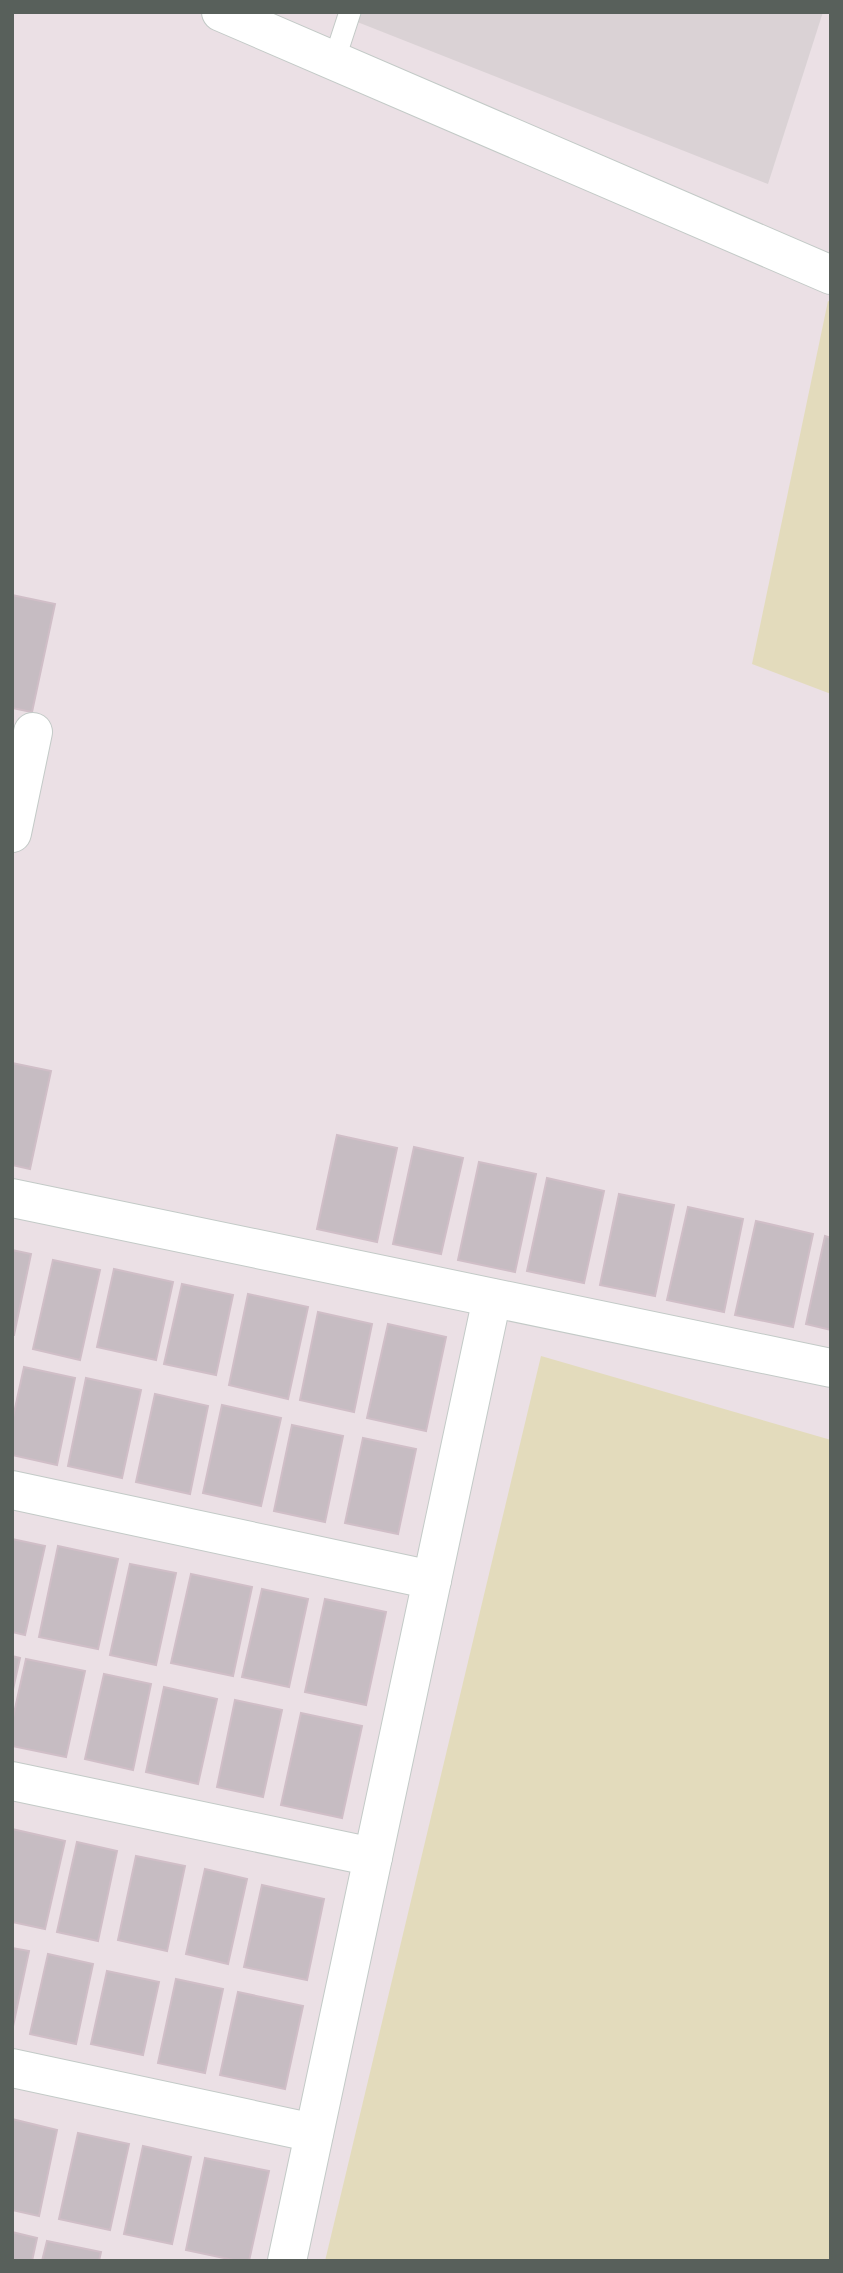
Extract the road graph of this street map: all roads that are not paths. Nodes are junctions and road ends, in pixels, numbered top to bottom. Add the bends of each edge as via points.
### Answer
1 (221, 12) edge
2 (350, 12) edge
3 (334, 61) junction
4 (831, 275) edge
5 (25, 740) edge
6 (12, 833) edge
7 (12, 1198) edge
8 (492, 1298) junction
9 (831, 1368) edge
10 (12, 1490) edge
11 (432, 1580) junction
12 (12, 1781) edge
13 (373, 1857) junction
14 (12, 2068) edge
15 (314, 2133) junction
16 (287, 2261) edge

1 - 3 street
2 - 3 lane
3 - 4 street
5 - 6 street
7 - 8 street
8 - 9 street
8 - 11 street
10 - 11 street
11 - 13 street
12 - 13 street
13 - 15 street
14 - 15 street
15 - 16 street

